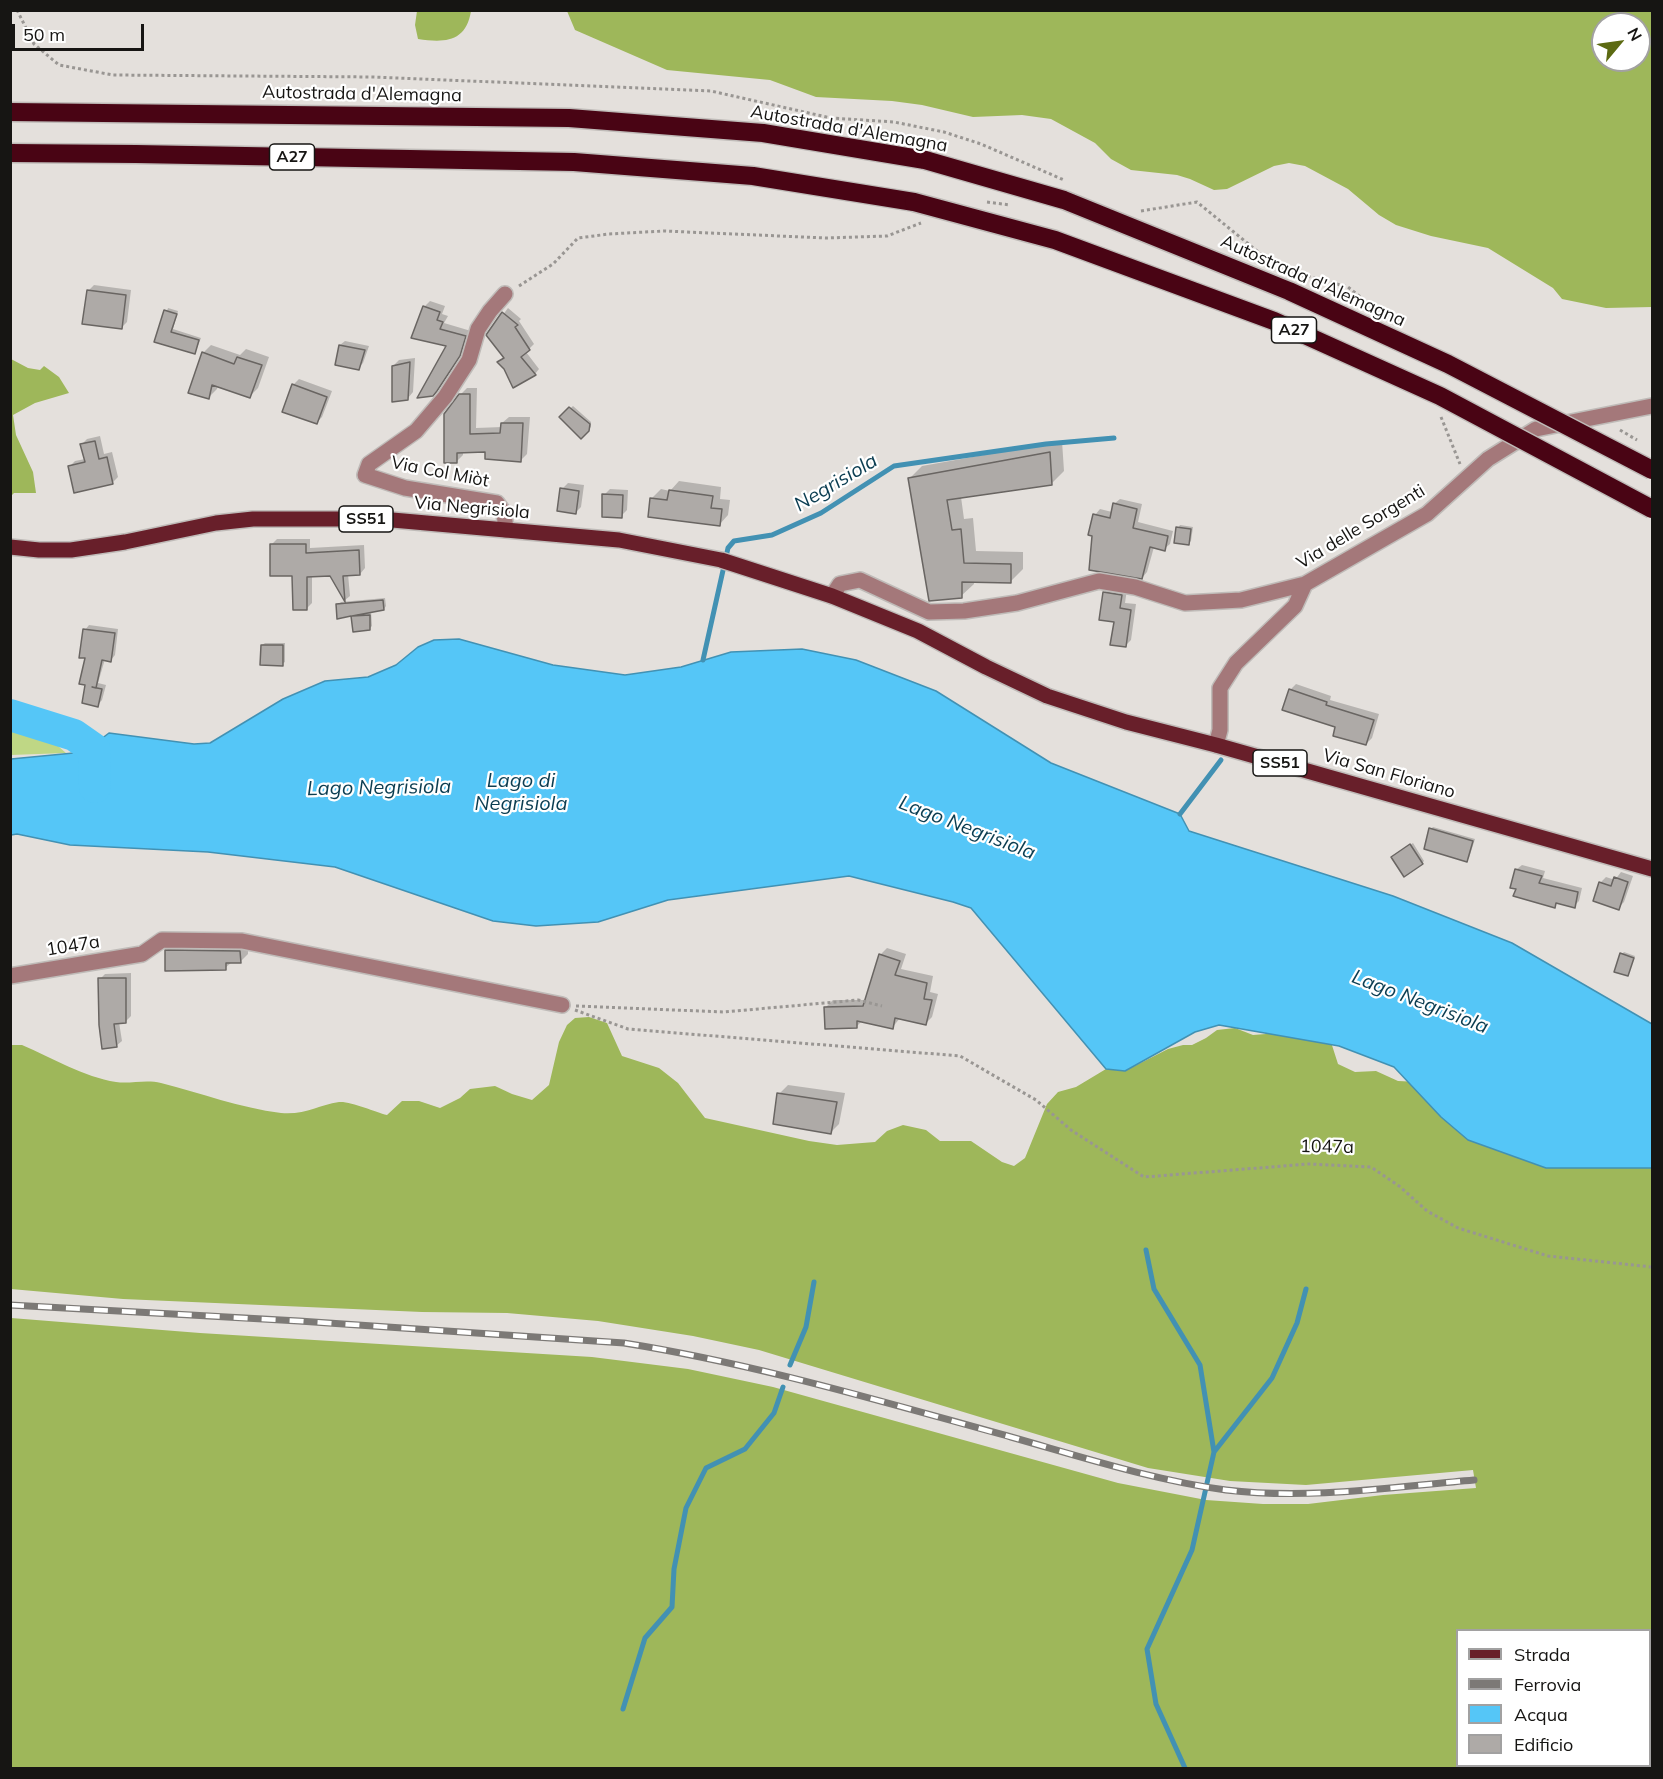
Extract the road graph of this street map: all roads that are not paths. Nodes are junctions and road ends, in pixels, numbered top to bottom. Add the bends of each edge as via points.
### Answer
1 (10, 112) edge
2 (10, 153) edge
3 (505, 294) dead end
4 (1653, 406) edge
5 (1653, 470) edge
6 (1653, 509) edge
7 (506, 530) junction
8 (10, 547) edge
9 (1305, 584) junction
10 (832, 596) junction
11 (918, 631) joint
12 (1216, 745) junction
13 (1653, 869) edge
14 (10, 976) edge
15 (562, 1005) road end

1 - 5 highway, Autostrada d'Alemagna / A27, bridge via 569,118 763,133 925,160 1064,200 1289,291 1448,364
2 - 6 highway, A27, bridge via 574,162 753,176 914,202 1055,240 1274,321 1440,396
3 - 7 street, Via Col Miòt via 478,329 469,360 445,397 416,431 369,464 365,475 405,488 497,503 504,513
4 - 9 street, Via delle Sorgenti via 1536,429 1488,459 1427,514
7 - 8 main road, Via Negrisiola / SS51 via 381,519 253,519 71,550
7 - 10 main road, Via Negrisiola / SS51 via 619,540 725,561
9 - 10 street, Via delle Sorgenti via 1241,600 1185,603 1135,586 1099,581 1017,603 929,612 860,580 840,584
9 - 12 street via 1295,606 1236,663 1220,688
10 - 11 main road, Via Negrisiola / SS51
11 - 12 main road, Via San Floriano / SS51 via 1047,696
12 - 13 main road, Via San Floriano / SS51
14 - 15 street, 1047a via 142,954 162,940 242,941

